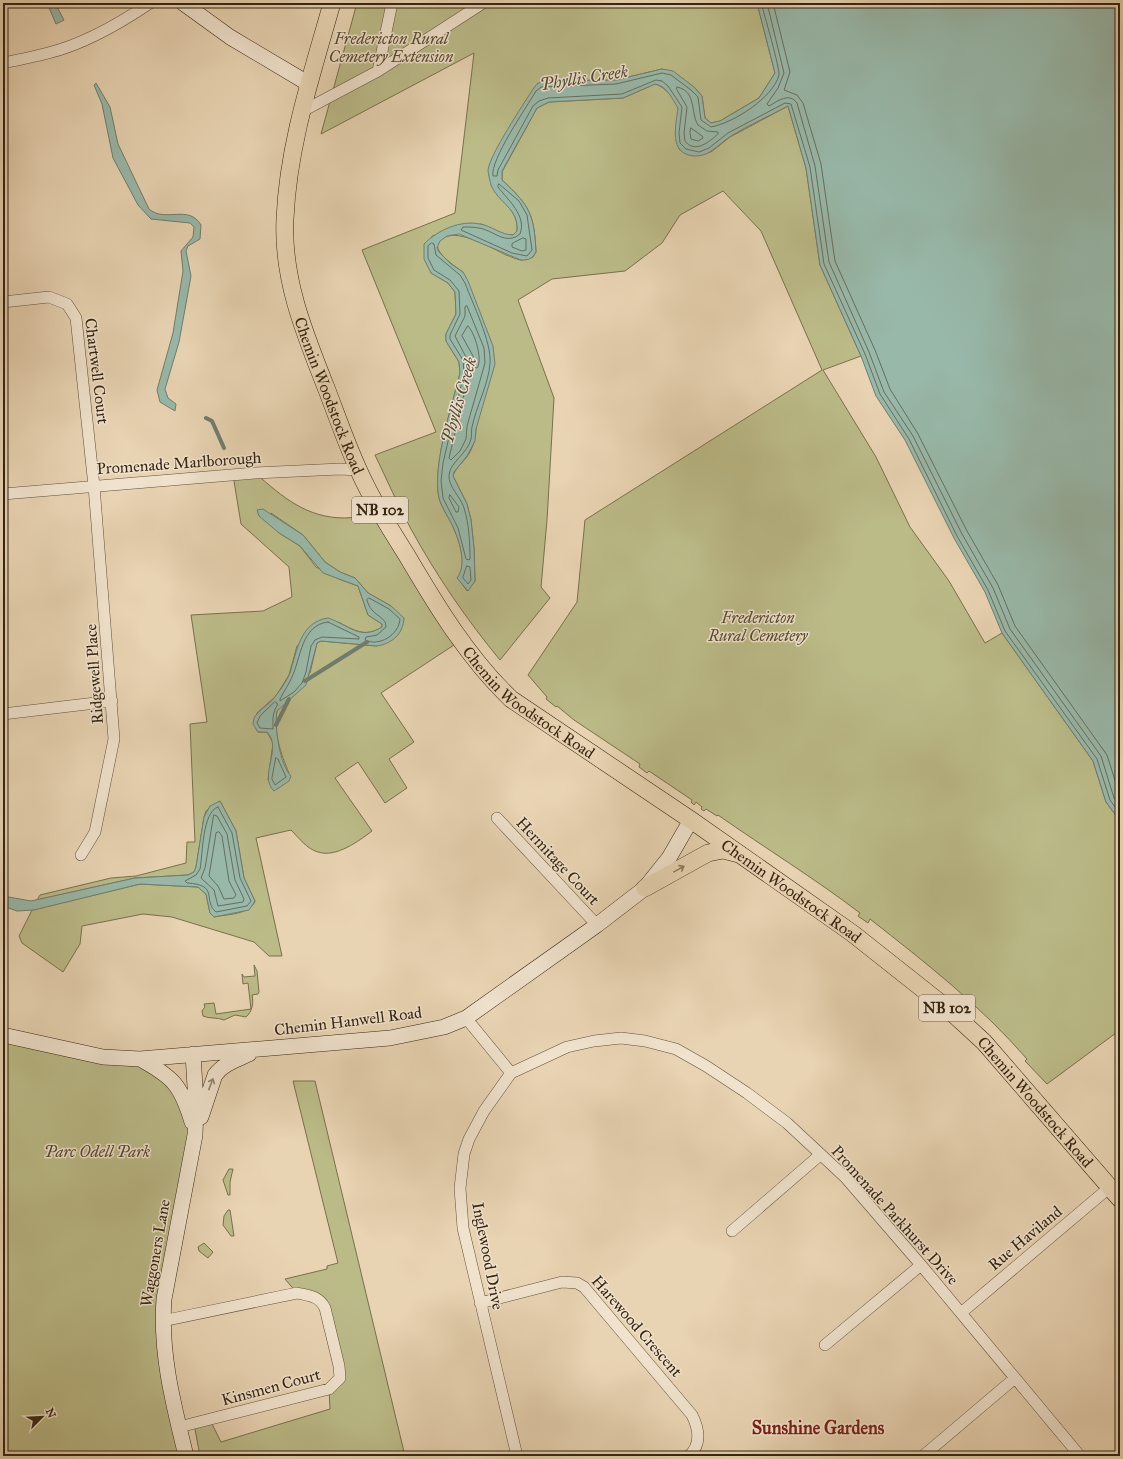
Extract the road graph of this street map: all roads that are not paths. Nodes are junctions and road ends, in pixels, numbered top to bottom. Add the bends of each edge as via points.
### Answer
1 (150, 3) edge
2 (183, 3) edge
3 (332, 3) edge
4 (392, 3) edge
5 (483, 3) edge
6 (3, 63) edge
7 (378, 71) junction
8 (309, 84) junction
9 (301, 112) junction
10 (3, 302) edge
11 (358, 470) junction
12 (94, 486) junction
13 (3, 494) edge
14 (112, 701) junction
15 (3, 714) edge
16 (497, 818) dead end
17 (691, 820) junction
18 (740, 854) junction
19 (81, 855) dead end
20 (645, 888) junction
21 (597, 925) junction
22 (466, 1018) junction
23 (3, 1035) edge
24 (260, 1049) junction
25 (193, 1054) junction
26 (140, 1059) junction
27 (511, 1073) junction
28 (195, 1135) junction
29 (820, 1155) junction
30 (1115, 1193) edge
31 (732, 1231) dead end
32 (921, 1265) junction
33 (480, 1303) junction
34 (961, 1313) junction
35 (162, 1320) junction
36 (825, 1345) dead end
37 (1015, 1378) junction
38 (179, 1427) junction
39 (186, 1456) edge
40 (517, 1456) edge
41 (689, 1456) edge
42 (923, 1456) edge
43 (1080, 1456) edge

1 - 6 street via 122,22 78,44
2 - 8 main road via 230,37
3 - 8 main road, Chemin Woodstock Road / NB 102
4 - 7 street
5 - 7 street
7 - 9 street
8 - 9 main road, Chemin Woodstock Road / NB 102
9 - 11 main road, Chemin Woodstock Road / NB 102 via 289,167 284,220 286,263 300,321
10 - 12 street, Chartwell Court via 49,297 67,304 76,318
11 - 12 street, Promenade Marlborough via 255,473
11 - 17 main road, Chemin Woodstock Road / NB 102 via 438,606 492,680 511,699 539,719
12 - 13 street, Promenade Marlborough
12 - 14 street, Ridgewell Place
14 - 15 street
14 - 19 street, Ridgewell Place via 114,739 95,832
16 - 21 street, Hermitage Court
17 - 18 main road, Chemin Woodstock Road / NB 102
17 - 20 main road, Chemin Hanwell Road via 669,858
20 -> 18 main road via 708,853 723,850
18 - 30 main road, Chemin Woodstock Road / NB 102 via 852,933 984,1042
20 - 21 main road, Chemin Hanwell Road
21 - 22 main road, Chemin Hanwell Road
22 - 24 main road, Chemin Hanwell Road via 444,1027 390,1038
22 - 27 street
23 - 26 main road, Chemin Hanwell Road via 103,1057
24 - 25 main road, Chemin Hanwell Road
28 -> 24 main road via 215,1075 231,1062
25 - 26 main road, Chemin Hanwell Road
25 - 28 main road, Waggoners Lane
26 - 28 main road via 163,1072 177,1086 188,1107
27 - 29 street, Promenade Parkhurst Drive via 567,1047 594,1041 621,1038 661,1045 691,1058 746,1093 787,1123
27 - 33 street, Inglewood Drive via 484,1110 469,1139 461,1170 462,1221
28 - 35 main road, Waggoners Lane
29 - 31 street
29 - 32 street, Promenade Parkhurst Drive via 845,1177
30 - 34 street, Rue Haviland
32 - 34 street, Promenade Parkhurst Drive
32 - 36 street
33 - 40 street, Inglewood Drive
33 - 41 street, Harewood Crescent via 562,1282 577,1283 584,1287 692,1415 698,1439
34 - 37 street, Promenade Parkhurst Drive
35 - 38 main road, Waggoners Lane via 164,1354
35 - 38 street, Kinsmen Court via 297,1293 314,1296 322,1301 326,1308 339,1366 340,1378 328,1389
37 - 42 street
37 - 43 street, Promenade Parkhurst Drive
38 - 39 main road, Waggoners Lane

